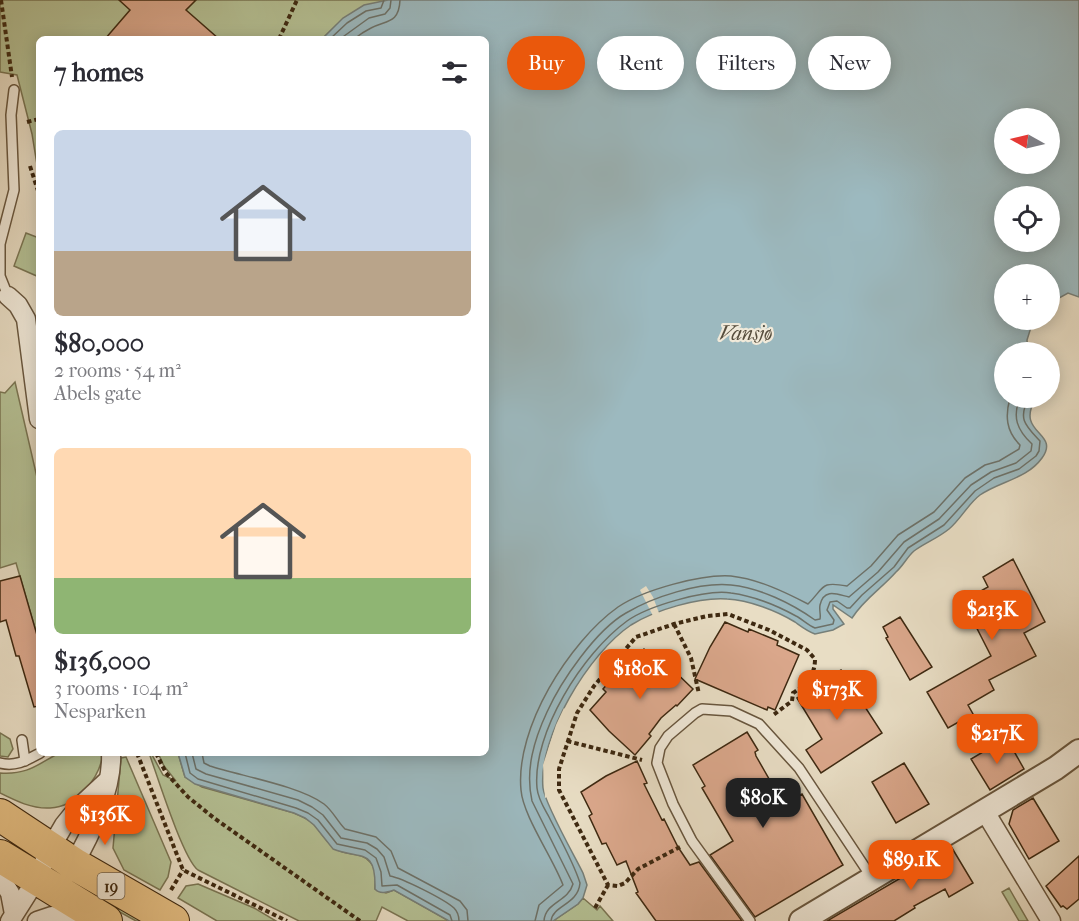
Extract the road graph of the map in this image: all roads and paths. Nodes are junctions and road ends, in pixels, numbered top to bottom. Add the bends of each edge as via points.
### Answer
1 (1, 0) edge
2 (297, 0) edge
3 (280, 36) edge
4 (14, 90) junction
5 (36, 120) edge
6 (4, 298) edge
7 (36, 396) edge
8 (674, 624) junction
9 (697, 688) dead end
10 (772, 716) dead end
11 (22, 740) dead end
12 (567, 741) junction
13 (1079, 751) edge
14 (36, 755) edge
15 (111, 756) edge
16 (138, 756) edge
17 (158, 756) edge
18 (640, 759) dead end
19 (25, 761) junction
20 (0, 763) edge
21 (107, 781) junction
22 (984, 810) junction
23 (0, 815) edge
24 (679, 847) dead end
25 (0, 856) edge
26 (62, 857) junction
27 (183, 870) junction
28 (0, 877) edge
29 (872, 878) junction
30 (608, 885) junction
31 (47, 886) junction
32 (171, 908) edge
33 (595, 908) dead end
34 (12, 917) edge
35 (37, 921) edge
36 (72, 921) edge
37 (106, 921) edge
38 (287, 921) edge
39 (360, 921) edge
40 (750, 921) edge
41 (801, 921) edge
42 (1052, 921) edge

1 - 4 path
2 - 3 path
4 - 5 path via 23,122
4 - 6 lane via 14,190 0,244
6 - 7 street via 18,305 26,319
8 - 9 path via 691,658
8 - 10 path via 728,614 807,650 815,659 815,669 793,693 792,700
8 - 12 path via 636,637 594,686 577,713
11 - 19 lane
12 - 18 path
12 - 30 path via 559,769 559,790
13 - 22 street
14 - 19 lane
15 - 21 street
16 - 27 path
17 - 39 path via 166,773 188,797
19 - 20 lane
21 - 26 street via 87,841
21 - 26 street via 64,825
22 - 29 street
22 - 42 street
23 - 26 highway, 19
24 - 30 path via 638,869 625,883
25 - 31 highway, 19
26 - 31 street
26 - 31 street
26 - 32 highway, 19
27 - 32 path
27 - 38 path
28 - 34 street via 10,893
29 - 40 lane via 799,768 759,724 731,711 702,709 669,736 660,748 657,763 692,842
29 - 41 street
30 - 33 path
31 - 34 street
31 - 37 highway, 19
35 - 36 street via 52,916

